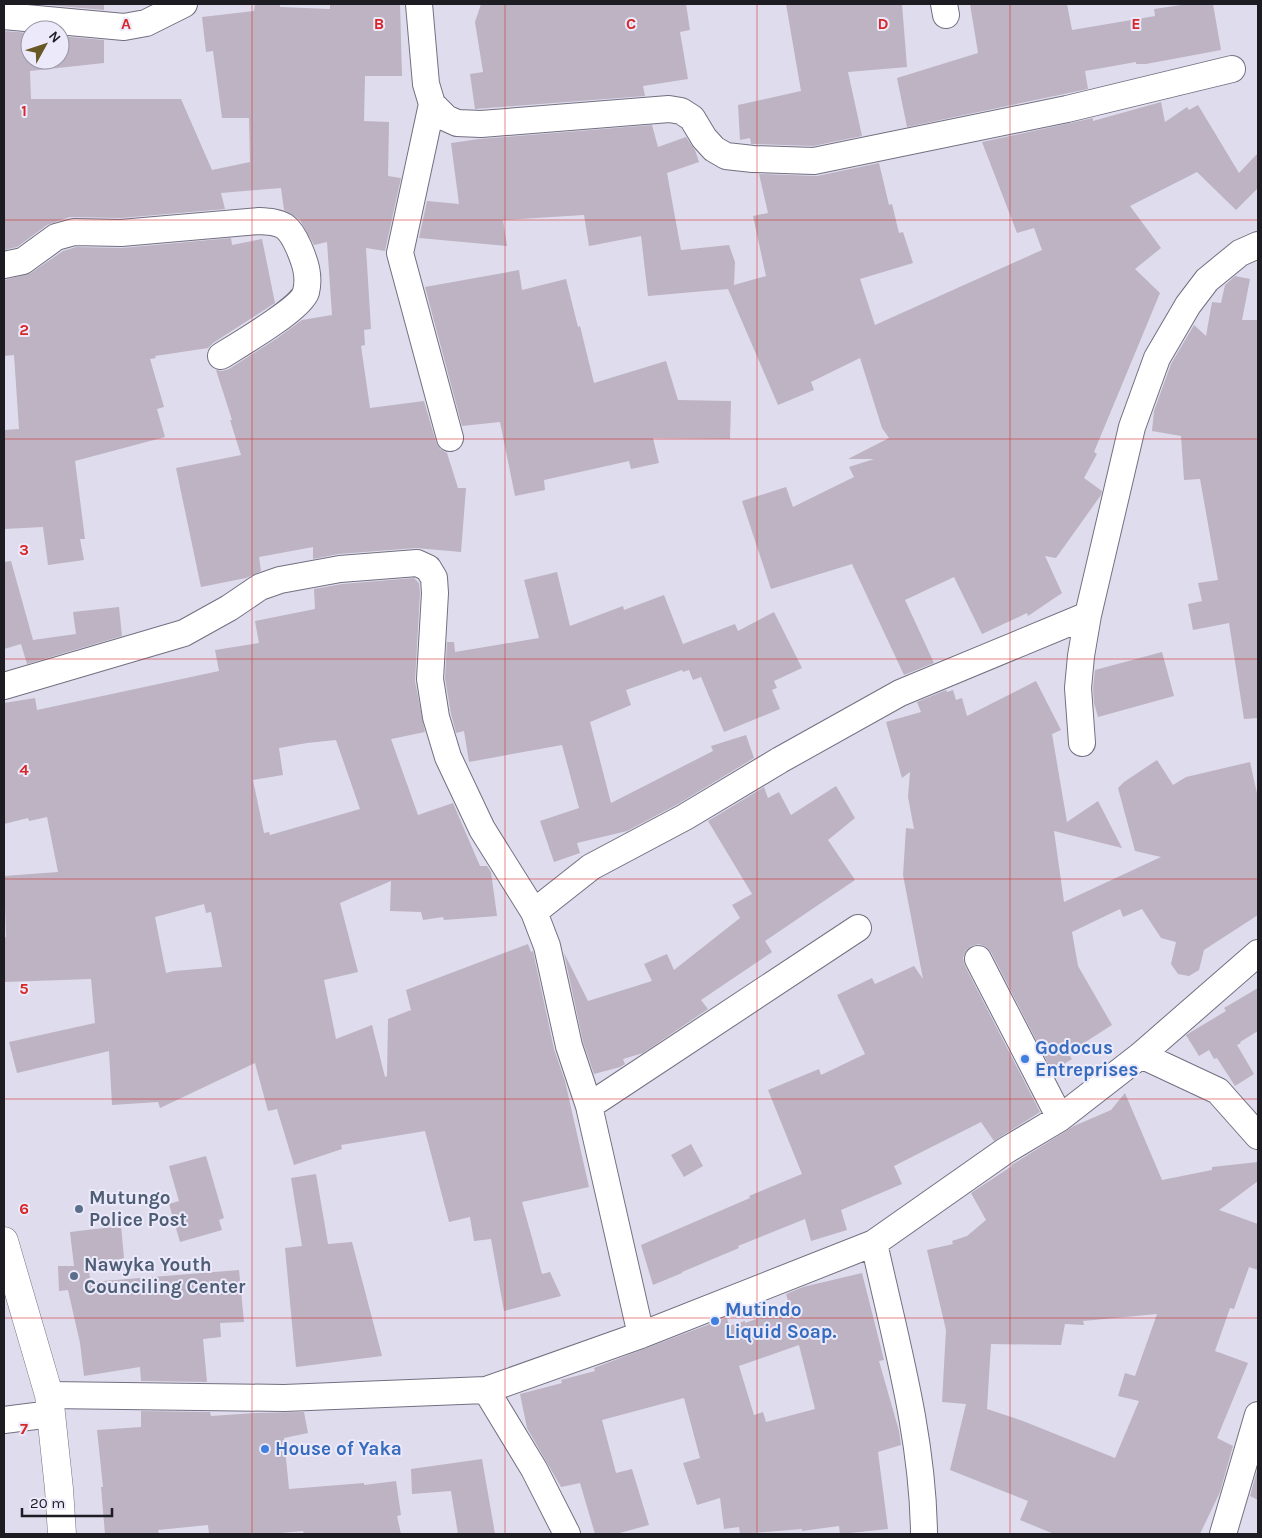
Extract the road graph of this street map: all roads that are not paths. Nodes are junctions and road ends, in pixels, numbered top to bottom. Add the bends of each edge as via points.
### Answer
1 (184, 4) edge
2 (419, 4) edge
3 (4, 16) edge
4 (1232, 69) dead end
5 (432, 104) junction
6 (1258, 245) edge
7 (4, 265) edge
8 (221, 356) dead end
9 (450, 438) dead end
10 (1088, 615) junction
11 (4, 686) edge
12 (1082, 743) dead end
13 (534, 912) junction
14 (858, 928) dead end
15 (1258, 953) edge
16 (978, 959) dead end
17 (1142, 1055) junction
18 (589, 1106) junction
19 (1060, 1118) junction
20 (1258, 1136) edge
21 (4, 1241) edge
22 (874, 1243) junction
23 (641, 1335) junction
24 (486, 1390) junction
25 (50, 1404) junction
26 (1258, 1416) edge
27 (4, 1420) edge
28 (62, 1534) edge
29 (568, 1534) edge
30 (924, 1534) edge
31 (1223, 1534) edge

1 - 3 street via 146,23 124,27
2 - 5 street via 426,84
4 - 5 street via 1067,109 814,161 726,156 714,149 692,118 681,110 481,124 457,123 446,118
5 - 9 street via 400,253
6 - 10 street via 1240,253 1207,280 1188,305 1157,358 1132,428
7 - 8 street via 23,262 56,237 74,232 121,233 259,220 277,222 294,237 307,267 306,294 294,308
10 - 12 street via 1078,688
10 - 13 street via 900,693 685,817 591,867
11 - 13 street via 184,634 260,587 280,580 340,569 417,563 428,568 434,578 430,679 436,717 448,757 482,829
13 - 18 street via 547,946 569,1046
14 - 18 street
15 - 17 street
16 - 19 street
17 - 19 street
17 - 20 street via 1218,1091
18 - 23 street
19 - 22 street via 1005,1151
21 - 25 main road
22 - 23 street
22 - 30 street via 911,1409 924,1497
23 - 24 street
24 - 25 street
24 - 29 street via 534,1469
25 - 27 street
25 - 28 main road
26 - 31 street

